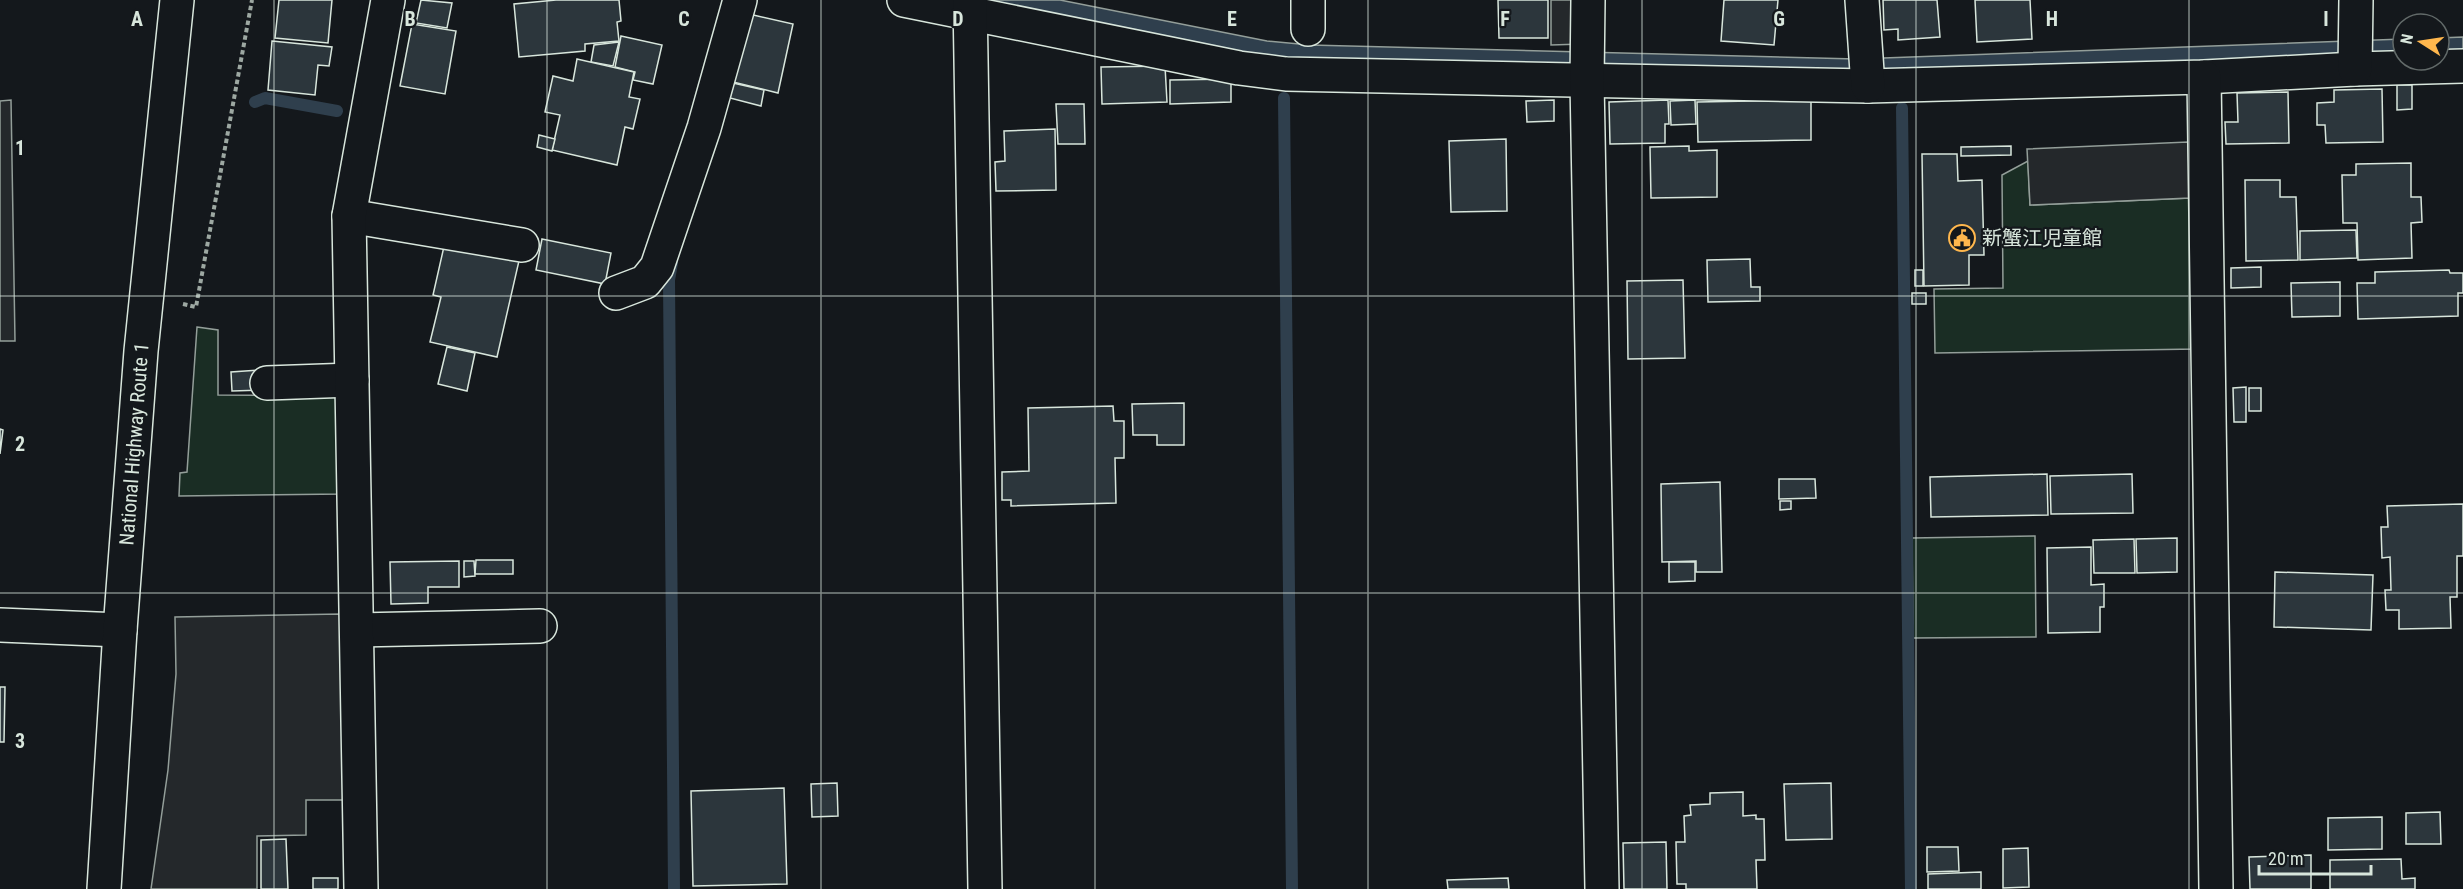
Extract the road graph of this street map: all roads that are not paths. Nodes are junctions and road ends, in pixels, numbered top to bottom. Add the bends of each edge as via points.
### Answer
1 (388, 0) edge
2 (740, 0) edge
3 (904, 0) edge
4 (1588, 0) edge
5 (1862, 0) edge
6 (2356, 0) edge
7 (970, 5) edge
8 (176, 14) edge
9 (2355, 57) junction
10 (2463, 66) edge
11 (1587, 68) junction
12 (1866, 73) junction
13 (2204, 77) junction
14 (349, 216) junction
15 (522, 245) dead end
16 (616, 293) dead end
17 (352, 380) junction
18 (267, 383) dead end
19 (0, 625) edge
20 (540, 626) dead end
21 (120, 630) junction
22 (357, 630) junction
23 (104, 889) edge
24 (361, 889) edge
25 (985, 889) edge
26 (1602, 889) edge
27 (2216, 889) edge

1 - 14 main road
2 - 16 main road via 704,128 657,267 645,282
3 - 7 main road
4 - 11 main road
5 - 12 main road
6 - 9 main road
7 - 11 main road via 1239,68 1286,74
7 - 25 main road
8 - 21 main road, National Highway Route 1 via 146,294
9 - 10 main road
9 - 13 main road
11 - 12 main road
11 - 26 main road
12 - 13 main road
13 - 27 main road
14 - 15 main road
14 - 17 main road
17 - 18 main road
17 - 22 main road
19 - 21 main road
20 - 22 main road
21 - 23 main road, National Highway Route 1
22 - 24 main road

